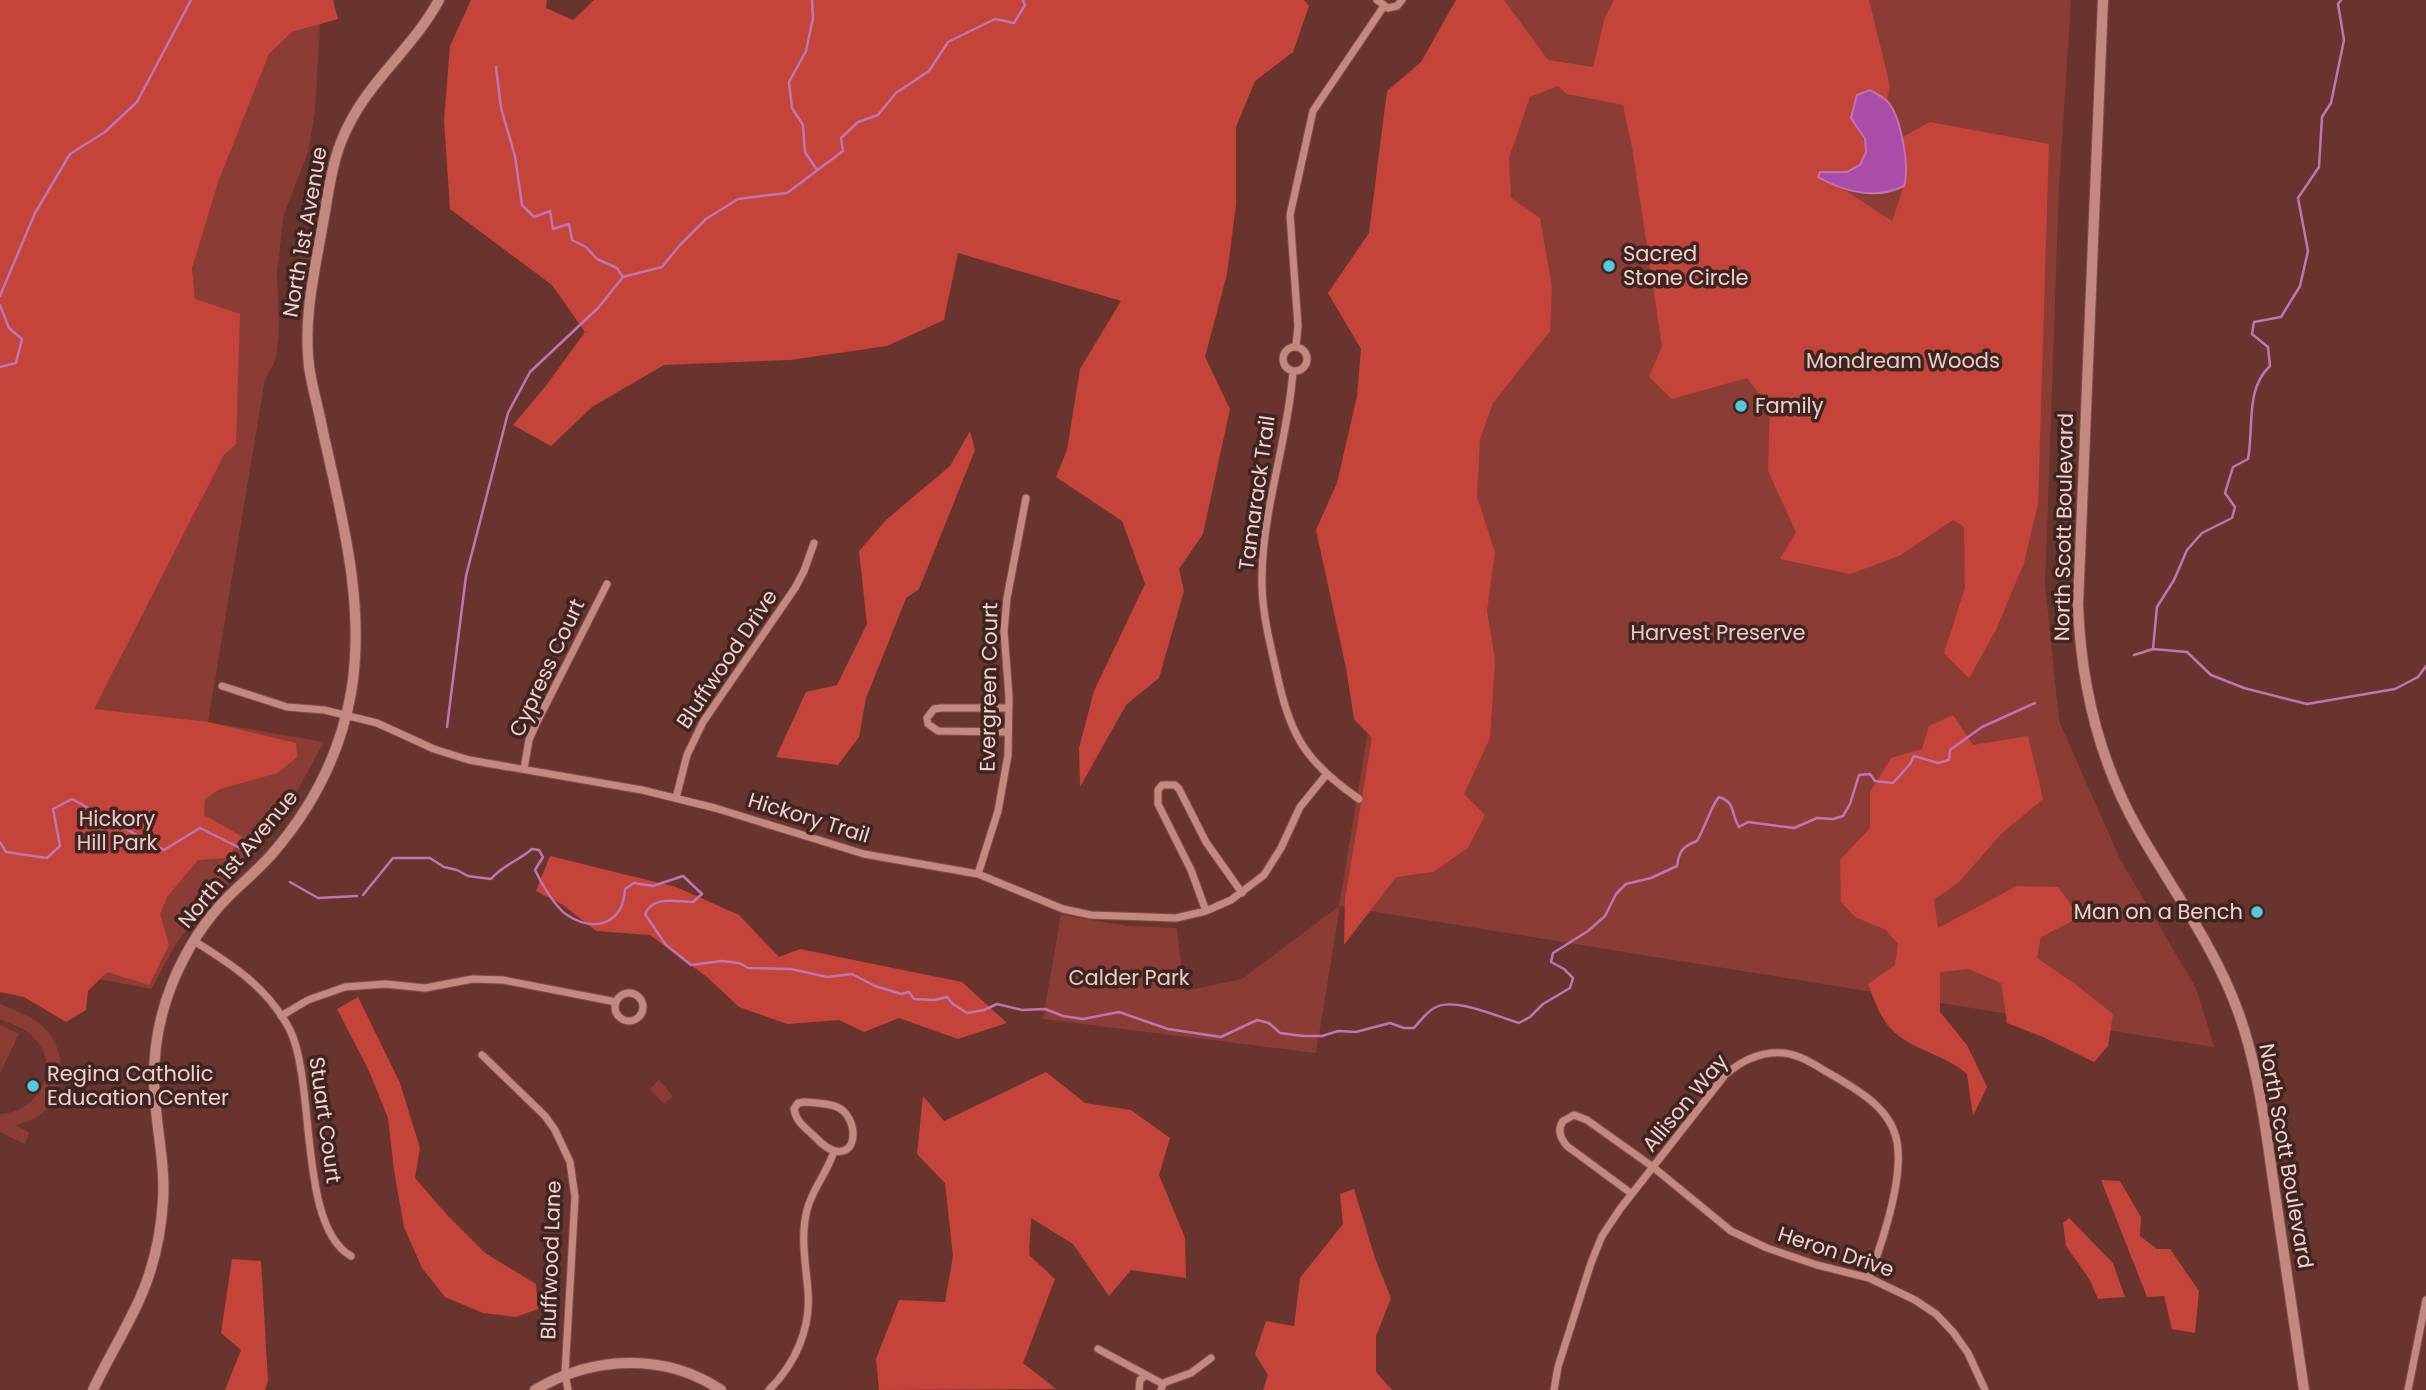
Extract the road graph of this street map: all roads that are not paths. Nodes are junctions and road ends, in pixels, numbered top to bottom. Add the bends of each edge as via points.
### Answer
1 (439, 0) edge
2 (1377, 0) edge
3 (1402, 0) edge
4 (2103, 0) edge
5 (1384, 6) junction
6 (1296, 346) junction
7 (1293, 371) junction
8 (1026, 498) dead end
9 (814, 543) dead end
10 (607, 584) dead end
11 (222, 686) dead end
12 (1009, 708) junction
13 (346, 716) junction
14 (1008, 732) junction
15 (524, 769) junction
16 (1326, 775) junction
17 (676, 798) junction
18 (1359, 799) dead end
19 (978, 874) junction
20 (1242, 893) junction
21 (1206, 911) junction
22 (194, 941) junction
23 (616, 1002) junction
24 (281, 1016) junction
25 (482, 1055) dead end
26 (834, 1152) junction
27 (1653, 1167) junction
28 (1632, 1194) junction
29 (351, 1256) dead end
30 (1869, 1278) junction
31 (2426, 1300) edge
32 (1098, 1349) dead end
33 (1211, 1358) dead end
34 (565, 1374) junction
35 (1146, 1375) junction
36 (1162, 1387) edge
37 (93, 1390) edge
38 (535, 1390) edge
39 (568, 1390) edge
40 (721, 1390) edge
41 (769, 1390) edge
42 (1139, 1390) edge
43 (1554, 1390) edge
44 (1985, 1390) edge
45 (2304, 1390) edge
46 (2408, 1390) edge

1 - 13 main road, North 1st Avenue via 412,41 363,98 341,143 310,294 309,368 346,532 355,605 354,672
2 - 5 street
3 - 5 street via 1393,8
4 - 45 main road, North Scott Boulevard via 2078,605 2082,668 2097,734 2123,802 2226,980 2249,1044
5 - 6 street, Tamarack Trail via 1313,111 1290,215
6 - 7 street, Tamarack Trail via 1283,356 1285,366
6 - 7 street, Tamarack Trail via 1304,350 1307,359 1304,367
7 - 16 street, Tamarack Trail via 1265,537 1262,596 1286,715 1300,743
8 - 12 street, Evergreen Court via 1004,631
9 - 17 street, Bluffwood Drive via 795,588 694,738
10 - 15 street, Cypress Court via 536,724
11 - 13 street, Hickory Trail via 287,708
12 - 14 street, Evergreen Court
12 - 14 street via 940,708 927,718 939,731
13 - 15 street, Hickory Trail via 399,732 454,757
13 - 22 main road, North 1st Avenue via 316,794 295,826
14 - 19 street, Evergreen Court via 1005,778
15 - 17 street, Hickory Trail
16 - 18 street, Tamarack Trail
16 - 20 street, Hickory Trail via 1300,807 1269,868
17 - 19 street, Hickory Trail via 864,853
19 - 21 street, Hickory Trail via 1076,913 1176,918
20 - 21 street, Hickory Trail
20 - 21 street via 1206,842 1179,789 1162,785 1158,804
22 - 24 street, Stuart Court via 246,975
22 - 37 main road, North 1st Avenue via 172,985 158,1032 154,1083 163,1200 154,1260 142,1295
23 - 23 street via 615,1011 625,1020 634,1020 643,1011 643,1001 631,992
23 - 24 street via 503,980 473,979 425,988 345,987
24 - 29 street, Stuart Court via 301,1064 311,1157 323,1214 337,1245
25 - 34 street, Bluffwood Lane via 545,1116 570,1162 575,1197
26 - 26 street via 846,1148 853,1138 854,1128 846,1113 831,1105 798,1103 794,1109 799,1123
26 - 41 street via 806,1220 803,1249 808,1307 802,1340 787,1370
27 - 28 street, Allison Way
27 - 28 street, Heron Drive via 1581,1117 1569,1116 1563,1121 1561,1138 1567,1146
27 - 30 street, Heron Drive via 1731,1231 1816,1265
27 - 30 street, Allison Way via 1737,1064 1772,1053 1805,1060 1859,1091 1877,1107 1891,1124 1897,1143 1892,1205
28 - 43 street, Allison Way via 1602,1236 1591,1263
30 - 44 street, Heron Drive via 1936,1314 1968,1353
31 - 46 street
32 - 35 street
33 - 36 street
34 - 38 main road
34 - 39 street, Bluffwood Lane
34 - 40 main road via 598,1365 650,1364 684,1372
35 - 36 street
35 - 42 street

